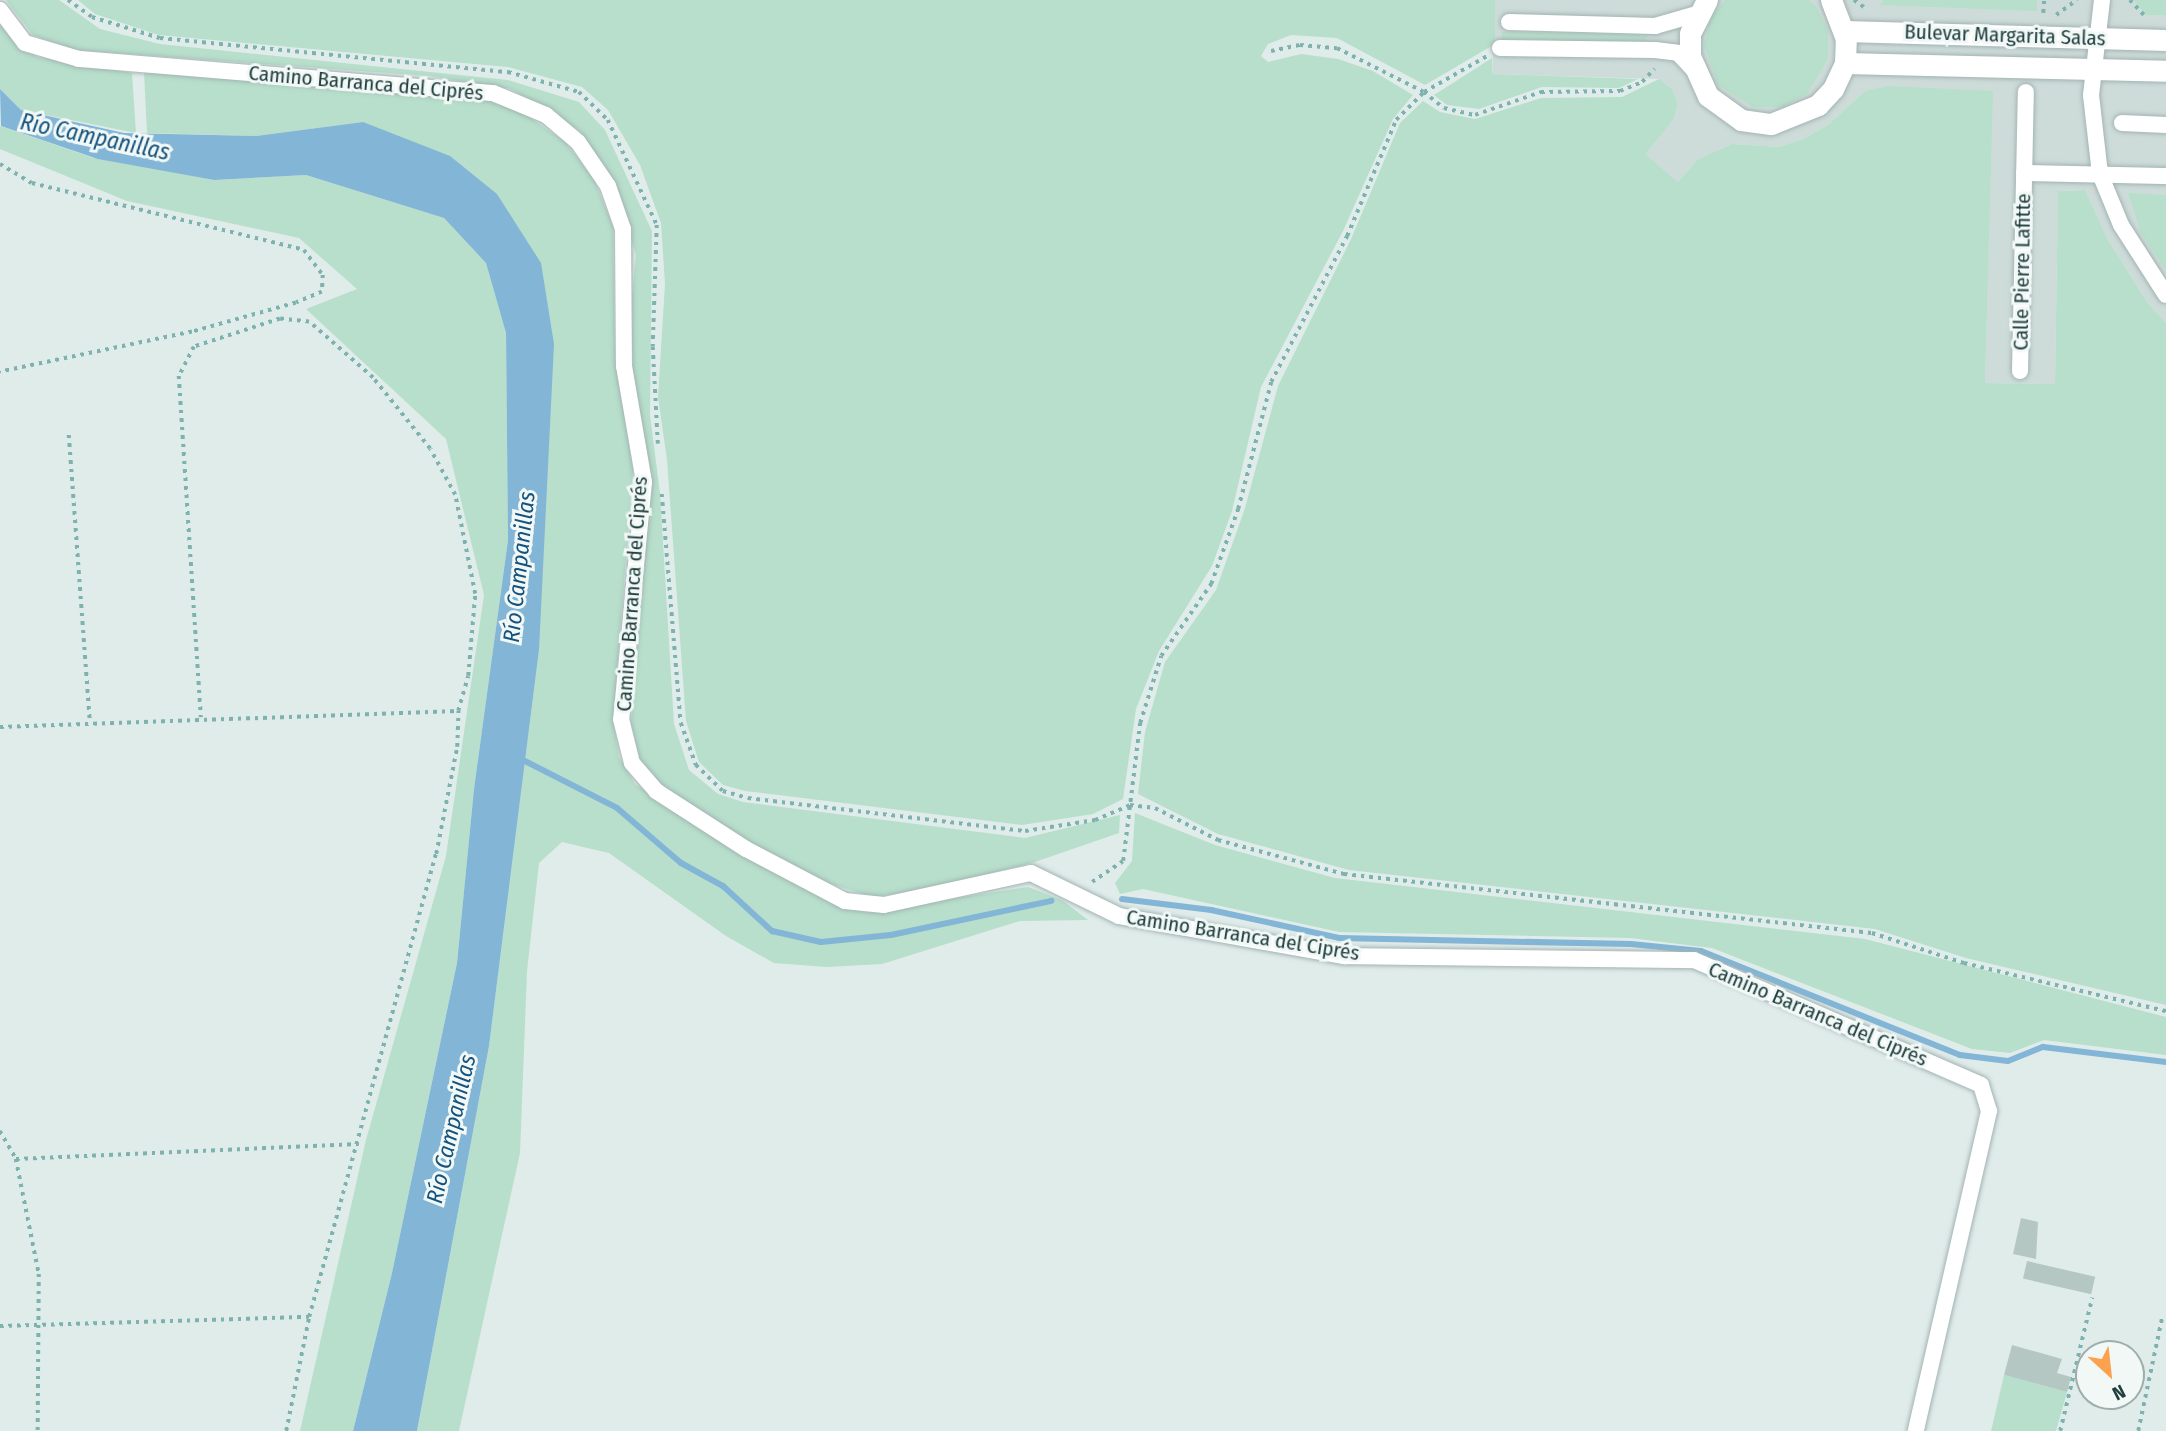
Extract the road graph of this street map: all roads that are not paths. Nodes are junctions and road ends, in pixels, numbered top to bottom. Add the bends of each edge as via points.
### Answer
1 (1831, 0) edge
2 (2102, 0) edge
3 (1703, 7) edge
4 (0, 10) edge
5 (1509, 22) dead end
6 (1844, 31) junction
7 (2098, 38) junction
8 (2166, 40) edge
9 (1500, 48) road end
10 (1845, 63) junction
11 (2091, 69) junction
12 (2166, 71) edge
13 (1698, 74) junction
14 (2026, 92) dead end
15 (2122, 123) dead end
16 (2166, 125) edge
17 (2024, 173) junction
18 (2100, 174) junction
19 (2166, 176) edge
20 (2166, 295) edge
21 (2020, 371) dead end
22 (1916, 1431) edge

1 - 6 street
2 - 7 street
3 - 5 street via 1655,26
3 - 13 street via 1690,33 1690,56
4 - 22 street, Camino Barranca del Ciprés via 25,43 79,59 492,93 546,115 578,142 608,186 623,229 624,366 644,482 621,719 632,764 656,791 746,849 845,901 884,905 1031,873 1119,916 1344,956 1694,960 1981,1085 1989,1111
6 - 7 street, Bulevar Margarita Salas
6 - 10 street
7 - 8 street, Bulevar Margarita Salas
7 - 11 street
9 - 13 street via 1678,53
10 - 11 street, Bulevar Margarita Salas
10 - 13 street via 1833,89 1818,105 1771,124 1741,120 1708,96
11 - 12 street, Bulevar Margarita Salas
11 - 18 street via 2091,124
14 - 17 street, Calle Pierre Lafitte
15 - 16 street
17 - 18 street, Calle Pierre Lafitte
17 - 21 street, Calle Pierre Lafitte
18 - 19 street
18 - 20 street via 2121,225

